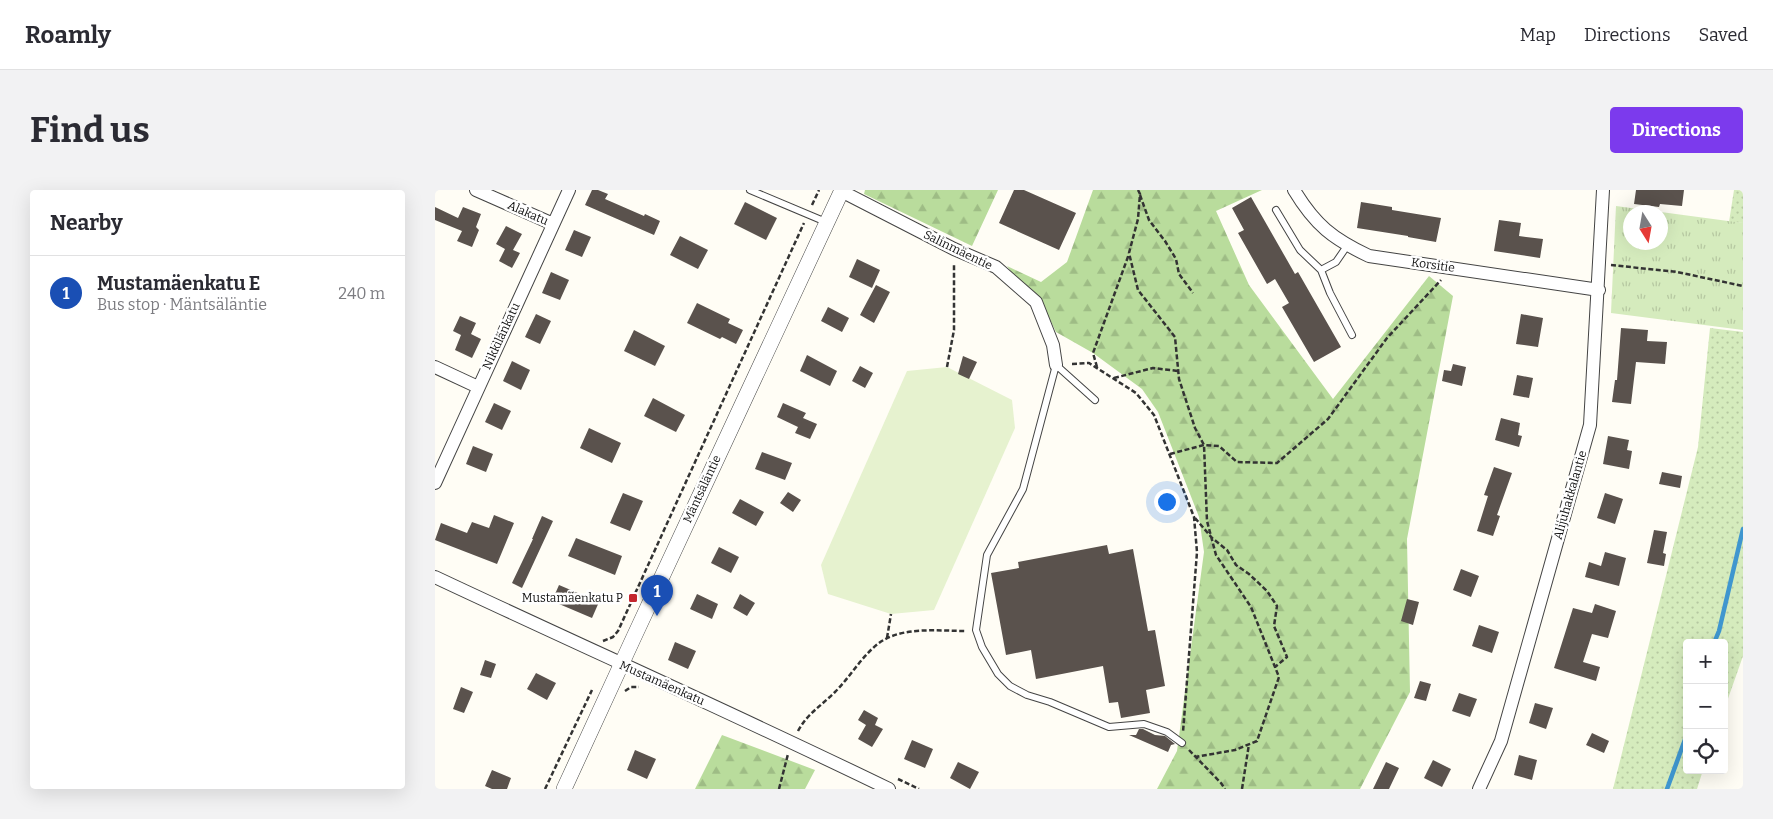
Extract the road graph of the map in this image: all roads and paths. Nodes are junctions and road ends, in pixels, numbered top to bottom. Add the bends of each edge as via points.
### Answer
1 (475, 190) edge
2 (569, 190) edge
3 (750, 190) edge
4 (819, 190) edge
5 (1137, 190) edge
6 (1294, 190) edge
7 (1603, 190) edge
8 (842, 191) edge
9 (1140, 194) junction
10 (1276, 210) dead end
11 (808, 214) junction
12 (827, 222) junction
13 (553, 224) junction
14 (1347, 246) junction
15 (954, 248) junction
16 (1129, 253) junction
17 (1599, 264) junction
18 (1453, 268) junction
19 (1321, 270) junction
20 (1743, 286) edge
21 (1599, 290) junction
22 (1193, 293) dead end
23 (1353, 334) dead end
24 (1056, 365) junction
25 (947, 366) dead end
26 (435, 367) edge
27 (1097, 368) junction
28 (1179, 371) junction
29 (1114, 378) junction
30 (478, 387) junction
31 (1095, 400) dead end
32 (1204, 445) junction
33 (1170, 454) junction
34 (435, 483) edge
35 (1194, 517) junction
36 (1212, 538) junction
37 (435, 577) edge
38 (891, 614) dead end
39 (976, 630) junction
40 (887, 638) junction
41 (594, 652) junction
42 (621, 664) junction
43 (1275, 667) junction
44 (594, 687) dead end
45 (643, 687) dead end
46 (623, 693) dead end
47 (793, 742) junction
48 (1182, 743) junction
49 (1249, 744) junction
50 (1195, 757) junction
51 (893, 776) dead end
52 (545, 789) edge
53 (564, 789) edge
54 (779, 789) edge
55 (889, 789) edge
56 (919, 789) edge
57 (1225, 789) edge
58 (1242, 789) edge
59 (1479, 789) edge

1 - 13 street, Alakatu
2 - 13 street, Nikkilänkatu
3 - 11 lane
4 - 11 path
5 - 9 path
6 - 14 street, Korsitie via 1304,207 1328,233
7 - 17 street, Alijuhakkalantie
8 - 12 street, Mäntsäläntie
8 - 15 street, Salinmäentie
9 - 16 path
9 - 22 path via 1149,220 1176,259 1179,274
10 - 19 lane via 1300,250
11 - 12 lane
11 - 41 path via 618,631 613,638 599,642
12 - 42 street, Mäntsäläntie
13 - 30 street, Nikkilänkatu
14 - 18 street, Korsitie via 1369,256
14 - 19 lane via 1336,262
15 - 24 street, Salinmäentie via 996,267 1036,302 1053,345
15 - 25 path via 954,330
16 - 27 path via 1093,353
16 - 28 path via 1138,290 1175,336
17 - 20 path via 1677,272
17 - 21 street, Alijuhakkalantie
18 - 21 street, Korsitie
18 - 32 path via 1387,338 1328,419 1277,463 1237,462 1219,446
19 - 23 lane
21 - 59 street, Alijuhakkalantie via 1590,425 1501,741
24 - 27 path via 1089,363
24 - 31 lane
24 - 39 lane via 1023,490 987,555
26 - 30 street
27 - 29 path
28 - 29 path via 1153,368
28 - 32 path via 1195,428
29 - 33 path via 1137,392 1154,416
30 - 34 street, Nikkilänkatu
32 - 33 path
32 - 36 path via 1207,520
33 - 35 path
35 - 36 path
35 - 48 path via 1197,552
36 - 43 path via 1216,555 1251,607
36 - 43 path via 1227,550 1236,566 1267,591 1277,606 1275,626 1287,657
37 - 41 street, Mustamäenkatu
38 - 40 path
39 - 40 path via 901,633
39 - 48 lane via 998,674 1010,686 1109,727 1144,724 1167,732
40 - 47 path via 874,646 835,692 812,712
41 - 42 street, Mustamäenkatu
42 - 47 street, Mustamäenkatu
42 - 53 street, Mäntsäläntie
43 - 49 path via 1279,677 1257,741
44 - 52 path
45 - 46 path
47 - 54 path
47 - 55 street, Mustamäenkatu
48 - 50 path
49 - 50 path via 1235,750
49 - 58 path
50 - 57 path
51 - 56 path

